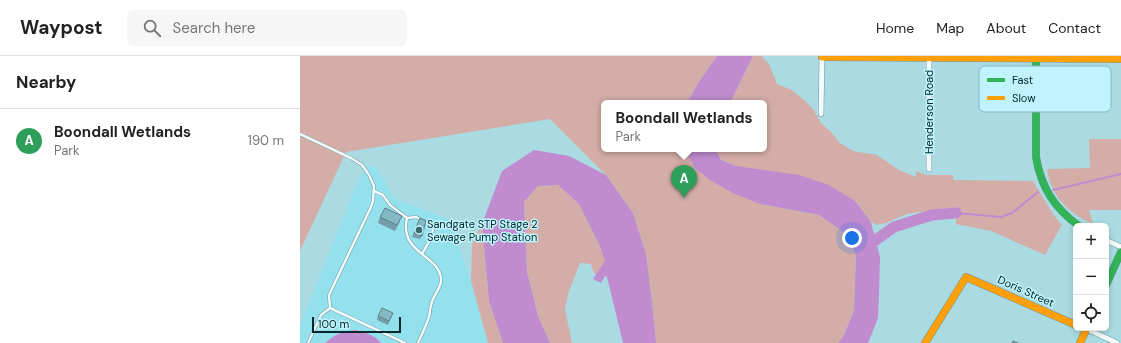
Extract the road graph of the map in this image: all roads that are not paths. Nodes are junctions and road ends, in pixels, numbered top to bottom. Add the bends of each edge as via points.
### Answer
1 (822, 57) edge
2 (929, 57) edge
3 (1036, 57) edge
4 (1121, 59) edge
5 (1036, 112) edge
6 (821, 114) dead end
7 (300, 134) edge
8 (929, 169) dead end
9 (374, 191) junction
10 (407, 218) junction
11 (1076, 223) edge
12 (1109, 241) edge
13 (1121, 247) edge
14 (1121, 252) edge
15 (422, 254) junction
16 (1109, 278) edge
17 (330, 308) junction
18 (1073, 324) edge
19 (1085, 331) edge
20 (1092, 331) edge
21 (393, 337) junction
22 (308, 343) edge
23 (394, 343) edge
24 (405, 343) edge
25 (418, 343) edge
26 (925, 343) edge
27 (1080, 343) edge
28 (1117, 343) edge

1 - 2 street
1 - 6 street
2 - 3 street
2 - 8 street, Henderson Road
3 - 4 street
5 - 11 street via 1038,170 1054,205
7 - 9 lane via 358,162 366,170
9 - 10 lane via 383,195 390,205
9 - 17 lane via 370,209 329,295
10 - 15 lane via 408,239
10 - 15 lane via 416,217 432,226 432,234
12 - 13 street
14 - 16 street
15 - 25 lane via 438,269 441,285 432,301 429,317
17 - 21 lane
17 - 22 lane via 321,315
18 - 26 street, Doris Street via 966,277
19 - 27 street
20 - 28 street
21 - 23 lane
21 - 24 lane

